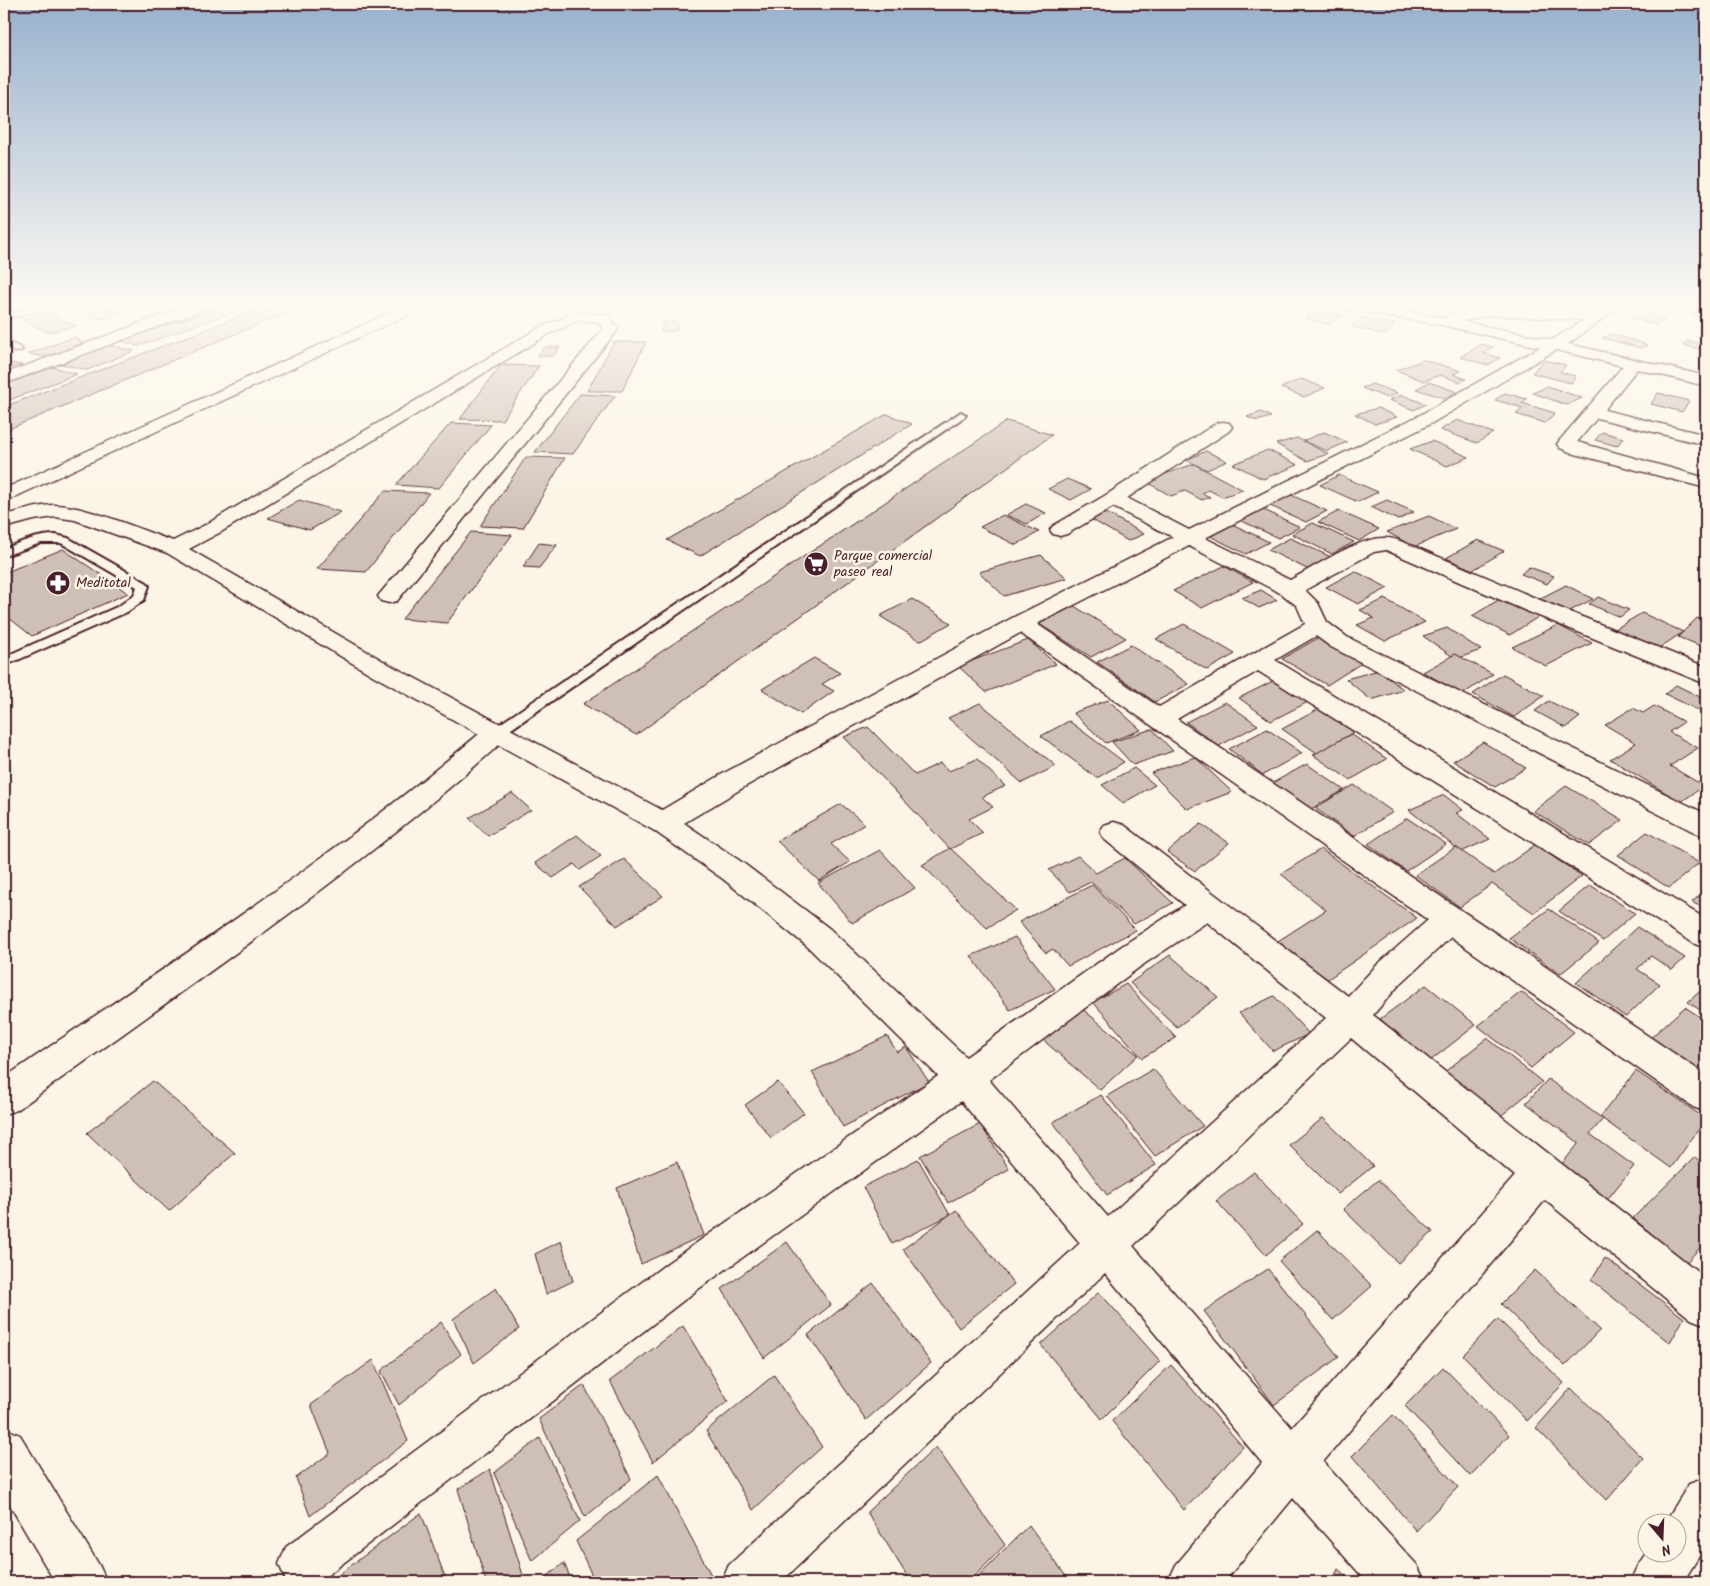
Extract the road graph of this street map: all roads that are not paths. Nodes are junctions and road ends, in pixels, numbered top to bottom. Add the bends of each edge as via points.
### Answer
1 (262, 377) edge
2 (467, 377) edge
3 (571, 377) edge
4 (1499, 377) edge
5 (1622, 377) edge
6 (1684, 377) edge
7 (1706, 382) edge
8 (1593, 412) junction
9 (960, 416) dead end
10 (1223, 427) dead end
11 (1706, 440) edge
12 (1704, 483) dead end
13 (4, 496) edge
14 (1113, 499) junction
15 (4, 522) edge
16 (1060, 530) dead end
17 (1188, 537) junction
18 (174, 549) junction
19 (4, 553) edge
20 (1290, 589) junction
21 (390, 596) dead end
22 (1020, 623) junction
23 (1317, 626) junction
24 (1258, 660) junction
25 (4, 662) edge
26 (1706, 676) edge
27 (1159, 718) junction
28 (496, 732) junction
29 (664, 823) junction
30 (1706, 826) edge
31 (1114, 832) dead end
32 (1207, 906) junction
33 (1450, 918) junction
34 (1706, 935) edge
35 (1350, 1017) junction
36 (964, 1078) junction
37 (1706, 1094) edge
38 (4, 1098) edge
39 (1542, 1174) junction
40 (1106, 1246) junction
41 (1706, 1304) edge
42 (4, 1451) edge
43 (1292, 1463) junction
44 (1706, 1501) edge
45 (1688, 1530) edge
46 (303, 1564) dead end
47 (1667, 1564) edge
48 (82, 1582) edge
49 (746, 1582) edge
50 (1193, 1582) edge
51 (1400, 1582) edge
52 (1655, 1582) edge

1 - 13 street
2 - 18 street
3 - 21 street
4 - 17 street via 1426,420
5 - 8 street
6 - 7 street
8 - 11 street
8 - 12 street via 1566,444
9 - 28 lane
10 - 14 street
14 - 16 street
14 - 17 street
15 - 18 street via 55,511 79,515
17 - 20 street
17 - 22 street
18 - 28 street
19 - 25 lane via 34,540 64,540 143,586 140,597 123,609
20 - 23 street via 1307,603
20 - 26 street via 1369,546 1387,544
22 - 27 street
22 - 29 street
23 - 24 street
23 - 30 street via 1339,642
24 - 27 street
24 - 34 street
27 - 33 street
28 - 29 street
28 - 38 street via 436,785 313,880
29 - 36 street via 733,871 819,938
31 - 32 street
32 - 35 street
32 - 36 street via 1130,957
33 - 35 street via 1388,975
33 - 37 street
35 - 39 street
35 - 40 street
36 - 40 street
36 - 46 street via 683,1276
39 - 41 street
39 - 43 street
40 - 43 street
40 - 49 street
42 - 48 street
43 - 50 street
43 - 51 street
44 - 45 street
47 - 52 street

